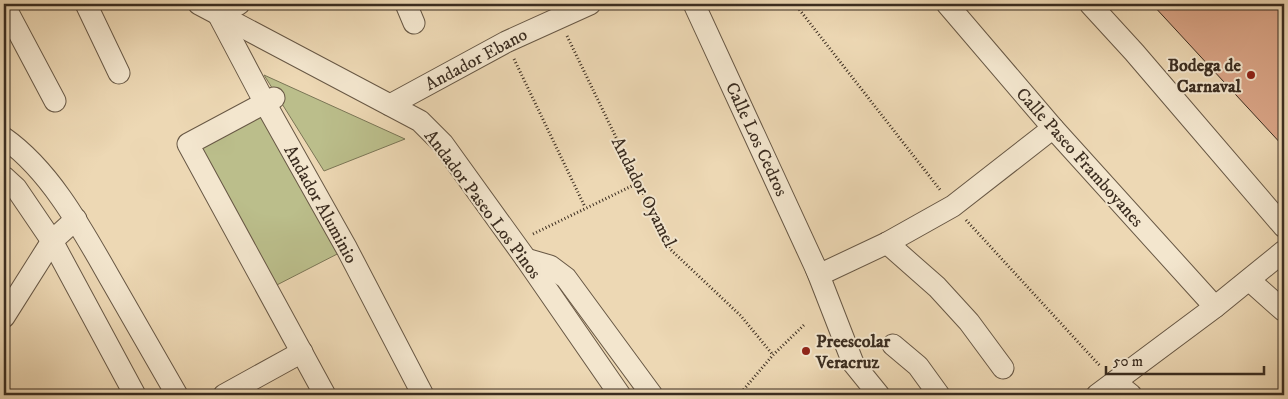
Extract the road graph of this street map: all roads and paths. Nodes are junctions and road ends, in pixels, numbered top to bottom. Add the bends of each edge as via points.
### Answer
1 (86, 4) edge
2 (199, 4) edge
3 (239, 4) edge
4 (590, 4) edge
5 (694, 4) edge
6 (947, 4) edge
7 (1090, 4) edge
8 (4, 5) edge
9 (555, 10) edge
10 (218, 14) junction
11 (506, 42) junction
12 (119, 73) dead end
13 (55, 101) dead end
14 (269, 101) junction
15 (390, 105) junction
16 (1053, 128) junction
17 (4, 138) edge
18 (4, 177) edge
19 (638, 183) junction
20 (585, 207) junction
21 (76, 219) junction
22 (1284, 227) edge
23 (52, 241) junction
24 (887, 243) junction
25 (520, 251) junction
26 (1284, 251) edge
27 (818, 272) junction
28 (1249, 280) junction
29 (1215, 308) junction
30 (1284, 311) edge
31 (4, 317) edge
32 (804, 325) dead end
33 (893, 345) dead end
34 (302, 352) junction
35 (772, 355) junction
36 (1002, 368) dead end
37 (1114, 382) junction
38 (136, 395) edge
39 (177, 395) edge
40 (224, 395) edge
41 (326, 395) edge
42 (423, 395) edge
43 (620, 395) edge
44 (652, 395) edge
45 (739, 395) edge
46 (879, 395) edge
47 (939, 395) edge
48 (1097, 395) edge
49 (1131, 395) edge

1 - 12 street
2 - 10 street, Andador Paseo Los Pinos
3 - 10 street
4 - 9 street, Andador Ebano
5 - 27 street, Calle Los Cedros
6 - 16 street, Calle Paseo Framboyanes
7 - 22 street via 1153,72
8 - 13 street
9 - 11 street, Andador Ebano
9 - 19 path, Andador Oyamel
10 - 14 street, Andador Aluminio
10 - 15 street, Andador Paseo Los Pinos
11 - 15 street, Andador Ebano
11 - 20 path
14 - 34 street via 188,144
14 - 42 street, Andador Aluminio
15 - 25 street, Andador Paseo Los Pinos via 420,121 443,144
16 - 24 street via 954,206
16 - 29 street, Calle Paseo Framboyanes
17 - 21 street via 47,180
18 - 23 street via 16,188
19 - 20 path
19 - 35 path, Andador Oyamel via 670,249 741,316
20 - 25 path
21 - 23 street
21 - 39 street
23 - 31 street
23 - 38 street
24 - 27 street
24 - 36 street via 970,322
25 - 43 street, Andador Paseo Los Pinos
25 - 44 street via 566,278
26 - 28 street
27 - 46 street, Calle Los Cedros via 853,363
28 - 29 street
28 - 30 street
29 - 37 street
32 - 35 path
33 - 47 street via 918,366
34 - 40 street
34 - 41 street
35 - 45 path
37 - 48 street
37 - 49 street

